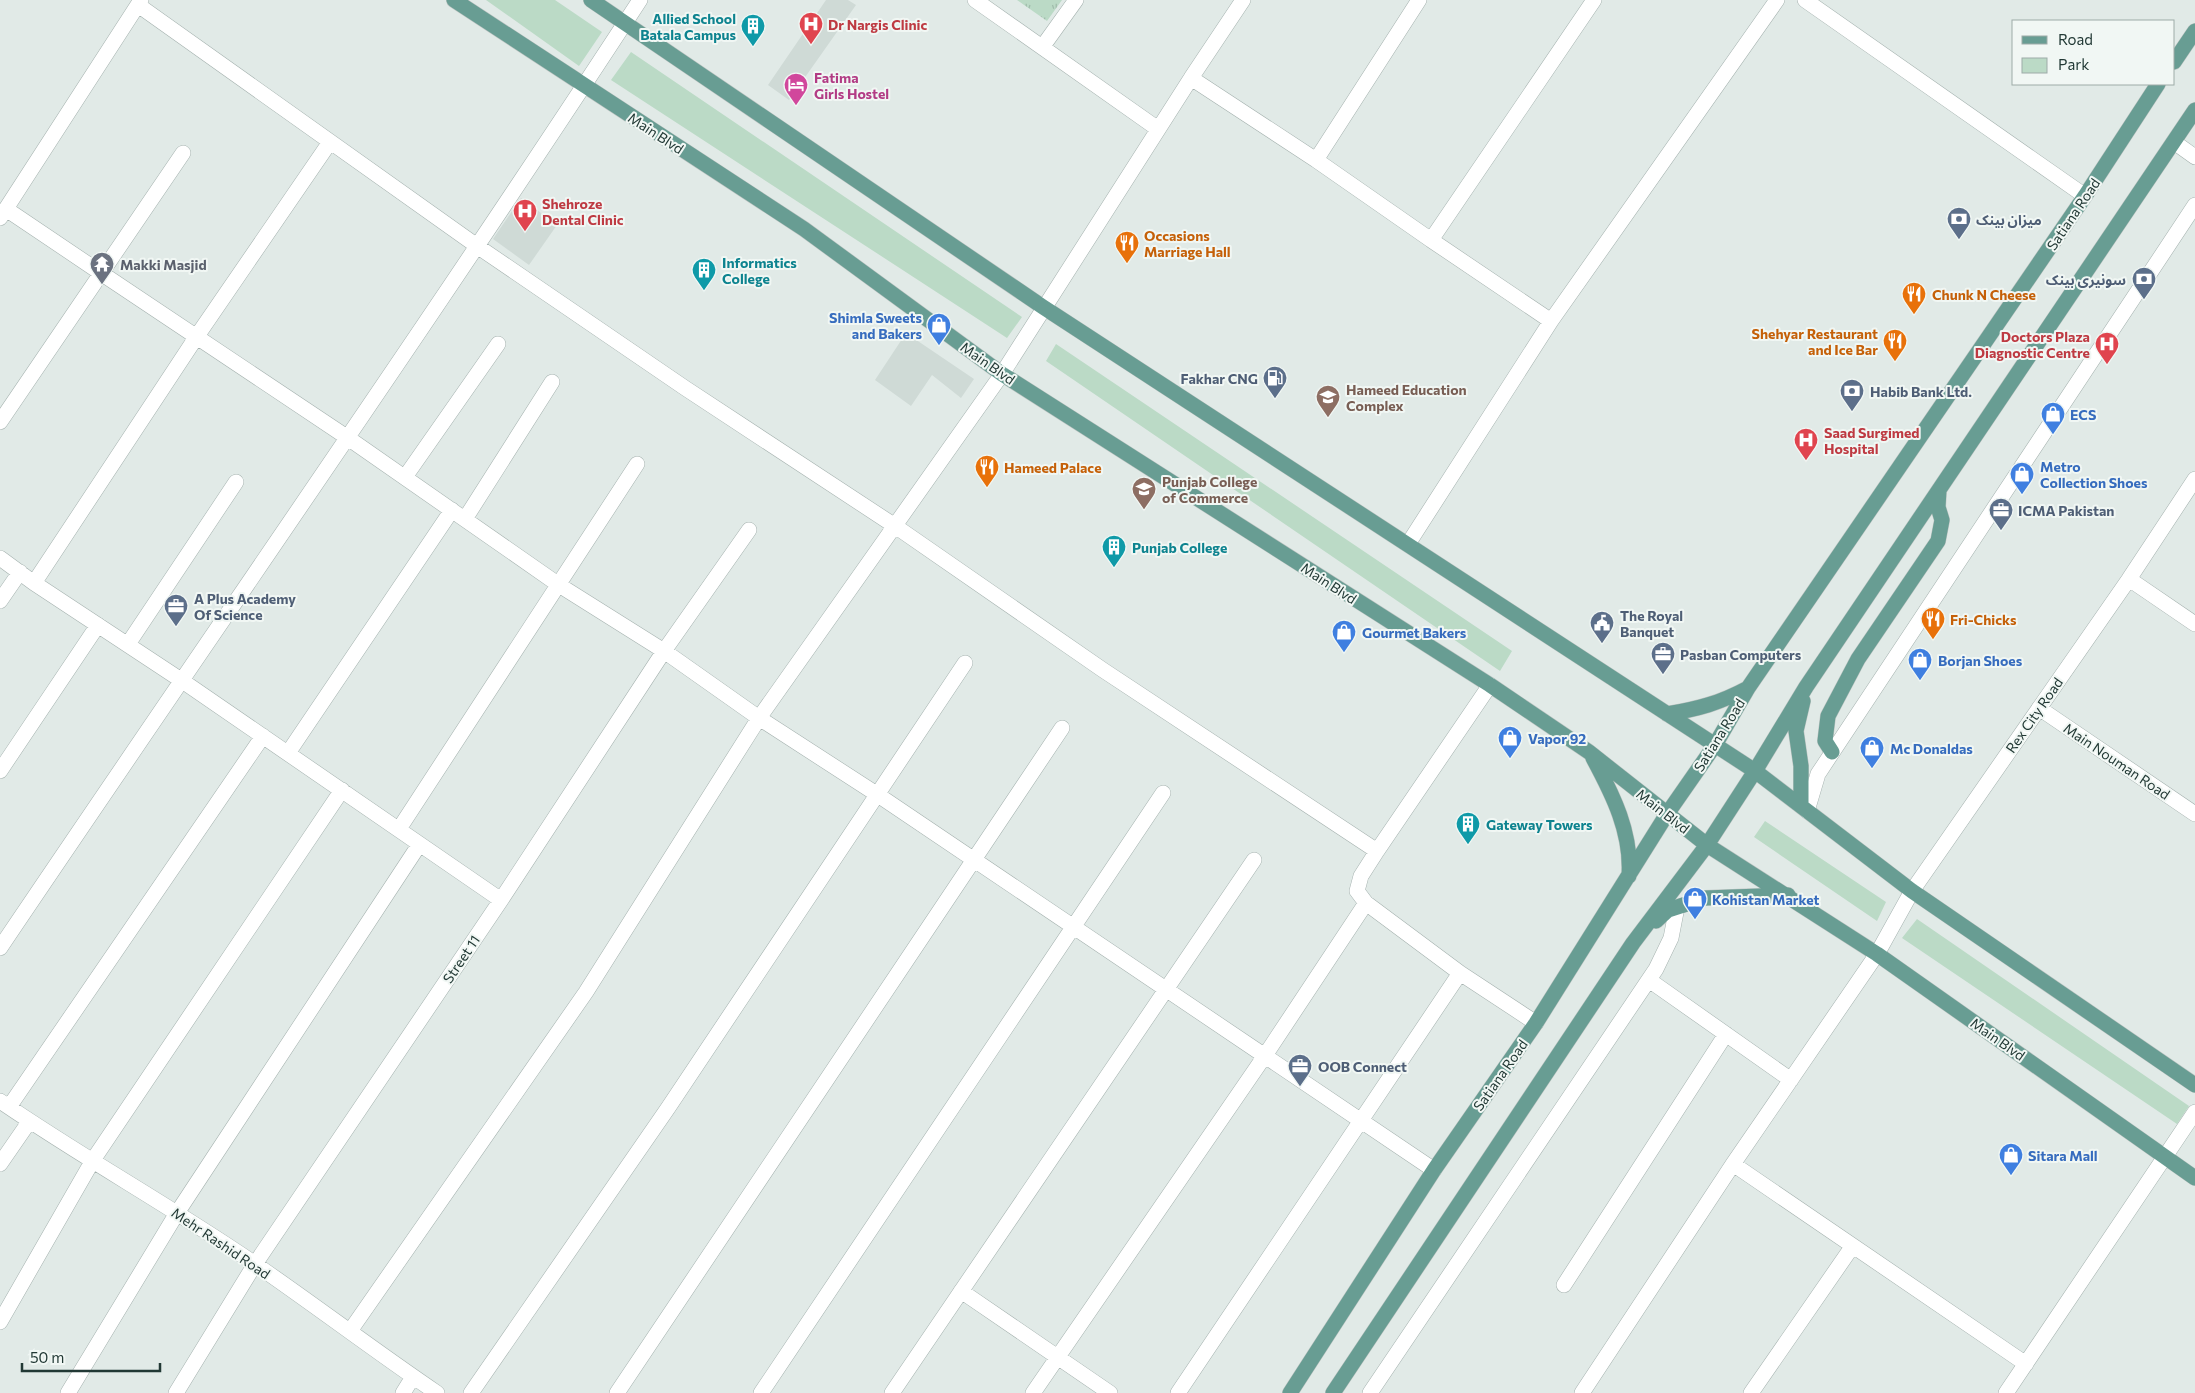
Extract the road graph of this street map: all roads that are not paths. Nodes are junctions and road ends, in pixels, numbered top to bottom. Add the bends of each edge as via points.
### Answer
1 (454, 0) edge
2 (591, 0) edge
3 (640, 0) edge
4 (975, 0) edge
5 (1076, 0) edge
6 (1243, 0) edge
7 (1419, 0) edge
8 (1594, 0) edge
9 (1777, 0) edge
10 (1805, 0) edge
11 (140, 3) edge
12 (625, 23) junction
13 (2195, 31) edge
14 (1043, 46) junction
15 (2175, 61) edge
16 (1191, 78) junction
17 (2157, 85) edge
18 (583, 86) junction
19 (2195, 110) edge
20 (1158, 128) junction
21 (330, 142) junction
22 (2174, 142) junction
23 (183, 153) dead end
24 (2195, 157) edge
25 (1316, 160) junction
26 (2085, 196) junction
27 (2195, 205) edge
28 (3, 213) edge
29 (1431, 240) junction
30 (477, 246) junction
31 (100, 274) junction
32 (1043, 307) junction
33 (1552, 321) junction
34 (197, 336) junction
35 (498, 344) dead end
36 (1002, 374) junction
37 (552, 382) dead end
38 (0, 422) edge
39 (348, 438) junction
40 (637, 464) dead end
41 (405, 477) junction
42 (2195, 479) edge
43 (236, 482) dead end
44 (1939, 490) junction
45 (452, 510) junction
46 (465, 519) junction
47 (895, 526) junction
48 (749, 530) dead end
49 (1408, 544) junction
50 (0, 558) edge
51 (20, 572) junction
52 (2129, 579) junction
53 (34, 583) junction
54 (559, 585) junction
55 (0, 601) edge
56 (98, 624) junction
57 (2195, 624) edge
58 (128, 644) junction
59 (664, 652) junction
60 (965, 663) dead end
61 (181, 680) junction
62 (1490, 686) junction
63 (1806, 687) junction
64 (1748, 688) junction
65 (2039, 708) junction
66 (1667, 714) junction
67 (759, 718) junction
68 (1062, 728) dead end
69 (262, 736) junction
70 (1715, 745) junction
71 (1589, 752) junction
72 (1832, 752) junction
73 (288, 753) junction
74 (0, 771) edge
75 (1756, 771) junction
76 (342, 790) junction
77 (1163, 793) dead end
78 (878, 795) junction
79 (1804, 808) junction
80 (1667, 814) junction
81 (2195, 814) edge
82 (399, 829) junction
83 (1707, 844) junction
84 (419, 845) junction
85 (1377, 851) junction
86 (974, 860) junction
87 (1254, 860) dead end
88 (1628, 877) junction
89 (1912, 891) junction
90 (1788, 895) junction
91 (500, 900) junction
92 (1366, 902) junction
93 (1677, 908) junction
94 (1072, 926) junction
95 (1633, 943) junction
96 (0, 948) edge
97 (1877, 954) junction
98 (1460, 973) junction
99 (1649, 980) junction
100 (1166, 990) junction
101 (1536, 1023) junction
102 (1726, 1034) junction
103 (1264, 1057) junction
104 (1791, 1080) junction
105 (2195, 1085) edge
106 (4, 1104) edge
107 (2195, 1112) edge
108 (1362, 1120) junction
109 (29, 1122) junction
110 (2166, 1157) junction
111 (93, 1160) junction
112 (0, 1164) edge
113 (1733, 1164) junction
114 (1434, 1170) junction
115 (2195, 1178) edge
116 (178, 1213) junction
117 (1852, 1246) junction
118 (255, 1264) junction
119 (1564, 1285) dead end
120 (961, 1291) junction
121 (0, 1322) edge
122 (350, 1332) junction
123 (1058, 1356) junction
124 (2026, 1364) junction
125 (413, 1377) junction
126 (68, 1393) edge
127 (176, 1393) edge
128 (403, 1393) edge
129 (437, 1393) edge
130 (471, 1393) edge
131 (617, 1393) edge
132 (761, 1393) edge
133 (892, 1393) edge
134 (1033, 1393) edge
135 (1110, 1393) edge
136 (1178, 1393) edge
137 (1290, 1393) edge
138 (1333, 1393) edge
139 (1370, 1393) edge
140 (1582, 1393) edge
141 (1751, 1393) edge
142 (2006, 1393) edge

1 - 18 main road, Main Blvd
2 - 12 main road
3 - 12 street
4 - 14 street
5 - 14 street
6 - 16 street
7 - 25 street
8 - 29 street
9 - 33 street
10 - 26 street
11 - 21 street
11 - 28 street
12 - 18 street
12 - 32 main road
13 - 15 main road
14 - 20 street
16 - 20 street
16 - 25 street
17 - 26 main road, Satiana Road
18 - 30 street
18 - 36 main road, Main Blvd via 804,229
19 - 22 main road
20 - 32 street
21 - 30 street
21 - 34 street
22 - 24 street
22 - 44 main road
23 - 31 street
25 - 29 street
26 - 64 main road, Satiana Road
27 - 72 street
28 - 31 street
29 - 33 street
30 - 39 street
30 - 47 street
31 - 34 street
31 - 38 street
32 - 36 street
32 - 49 main road
33 - 49 street
34 - 39 street
34 - 53 street
35 - 41 street
36 - 47 street
36 - 62 main road, Main Blvd
37 - 46 street
39 - 41 street
39 - 61 street
40 - 54 street
41 - 45 street
42 - 52 street, Rex City Road
43 - 58 street
44 - 63 main road
44 - 72 main road via 1938,507 1942,520 1938,542 1858,659 1828,716 1825,741
45 - 46 street
45 - 73 street
46 - 54 street
47 - 67 street
47 - 85 street via 1119,681
48 - 59 street, Street 11
49 - 66 main road
50 - 51 street
51 - 53 street
51 - 55 street
52 - 57 street
52 - 65 street, Rex City Road
53 - 56 street
54 - 59 street
54 - 82 street
56 - 58 street
56 - 74 street
58 - 61 street
59 - 67 street
59 - 91 street, Street 11
60 - 78 street
61 - 69 street
61 - 96 street
62 - 71 main road, Main Blvd
62 - 85 street
63 - 75 main road
63 - 79 main road via 1796,731
64 - 66 main road via 1700,709
64 - 70 main road, Satiana Road
65 - 81 street, Main Nouman Road
65 - 89 street, Rex City Road
66 - 70 main road
67 - 78 street
67 - 122 street via 586,992
68 - 86 street
69 - 73 street
69 - 106 street
70 - 75 main road
70 - 80 main road, Satiana Road
71 - 80 main road, Main Blvd
71 - 88 main road via 1614,796 1625,831
72 - 79 street via 1818,774
73 - 76 street
75 - 79 main road
75 - 83 main road
76 - 82 street
76 - 111 street
77 - 94 street
78 - 86 street
78 - 130 street
79 - 89 main road
80 - 83 main road, Main Blvd
80 - 88 main road, Satiana Road
82 - 84 street
83 - 90 main road, Main Blvd
83 - 95 main road
84 - 91 street
84 - 116 street
85 - 92 street via 1361,876 1358,891
86 - 94 street
86 - 131 street
87 - 100 street
88 - 101 main road, Satiana Road
89 - 97 street, Rex City Road
89 - 105 main road
90 - 93 main road via 1705,898
90 - 97 main road, Main Blvd
91 - 118 street, Street 11
92 - 98 street
92 - 103 street
93 - 95 main road via 1668,910
93 - 99 street via 1671,938
94 - 100 street
94 - 132 street
95 - 138 main road
97 - 104 street, Rex City Road
97 - 110 main road, Main Blvd
98 - 101 street
98 - 108 street
99 - 102 street
99 - 139 street
100 - 103 street
100 - 120 street
101 - 114 main road, Satiana Road
102 - 104 street
102 - 119 street
103 - 108 street
103 - 123 street
104 - 113 street, Rex City Road
106 - 109 street, Mehr Rashid Road
107 - 110 street
108 - 114 street
108 - 136 street
109 - 111 street, Mehr Rashid Road
109 - 112 street
110 - 115 main road, Main Blvd
110 - 124 street
111 - 116 street, Mehr Rashid Road
111 - 121 street
113 - 117 street
113 - 140 street, Rex City Road
114 - 137 main road, Satiana Road
116 - 118 street, Mehr Rashid Road
116 - 126 street
117 - 124 street
117 - 141 street
118 - 122 street, Mehr Rashid Road
118 - 127 street, Street 11
120 - 123 street
120 - 133 street
122 - 125 street, Mehr Rashid Road
123 - 134 street
123 - 135 street
124 - 142 street
125 - 128 street
125 - 129 street, Mehr Rashid Road

